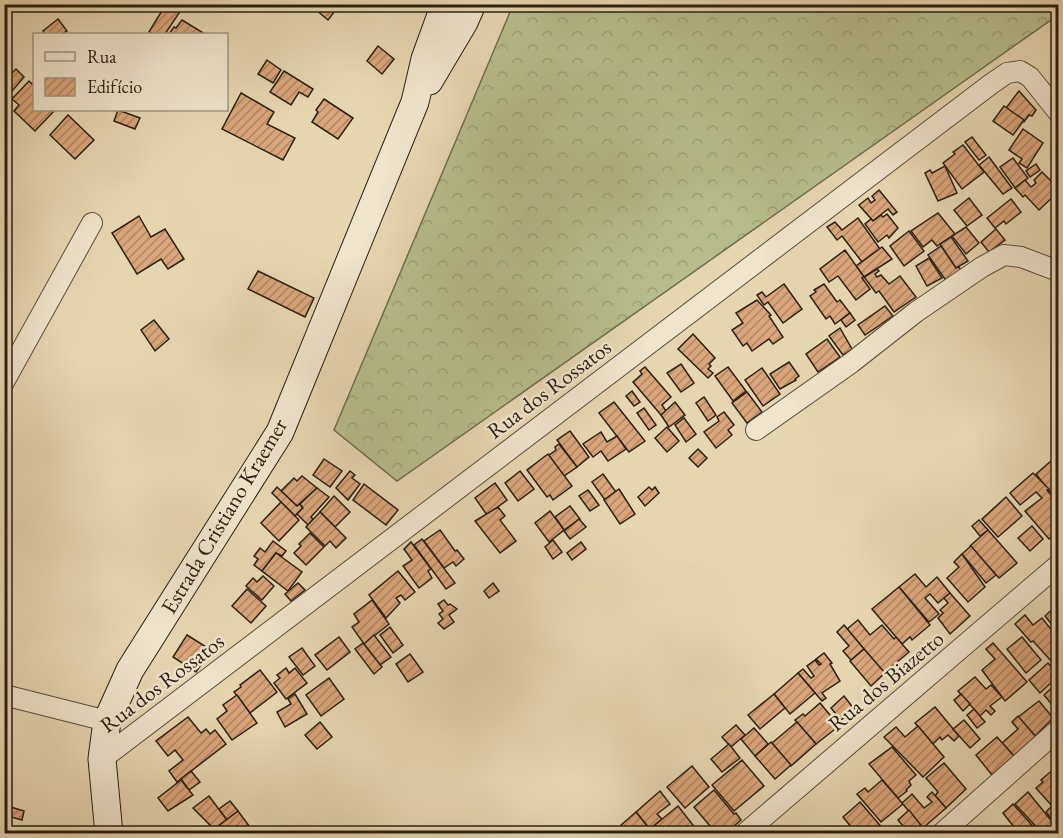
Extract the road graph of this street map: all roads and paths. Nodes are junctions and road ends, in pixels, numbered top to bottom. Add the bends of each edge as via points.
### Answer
1 (445, 4) edge
2 (472, 4) edge
3 (415, 102) junction
4 (1059, 112) edge
5 (92, 223) dead end
6 (1059, 271) edge
7 (4, 382) edge
8 (756, 430) dead end
9 (1059, 565) edge
10 (4, 695) edge
11 (107, 721) junction
12 (1059, 730) edge
13 (102, 759) junction
14 (109, 834) edge
15 (744, 834) edge
16 (941, 834) edge

1 - 3 main road, Estrada Cristiano Kraemer via 425,59
2 - 3 main road, Estrada Cristiano Kraemer
3 - 11 main road, Estrada Cristiano Kraemer via 280,432 130,670
4 - 13 street, Rua dos Rossatos via 1030,77 1020,71 1007,73
5 - 7 street
6 - 8 street via 1004,255 916,312
9 - 15 street, Rua dos Biazetto
10 - 11 street
11 - 13 main road, Estrada Cristiano Kraemer
12 - 16 street
13 - 14 main road, Estrada Cristiano Kraemer

